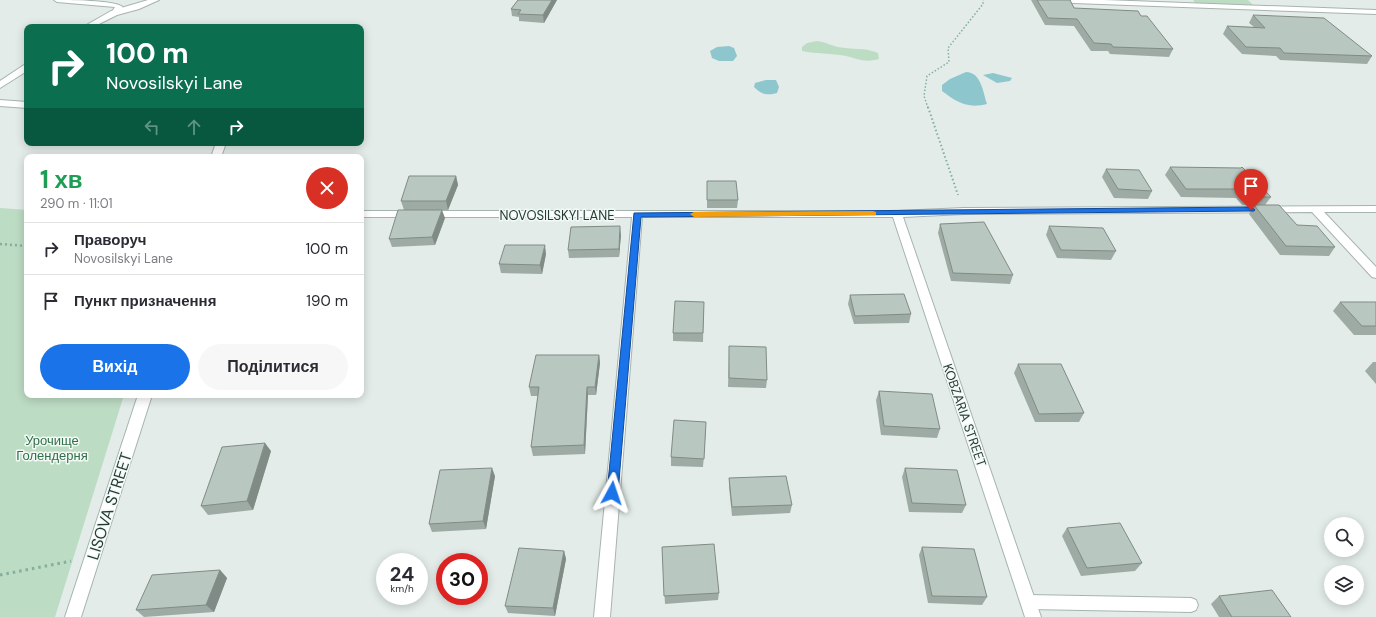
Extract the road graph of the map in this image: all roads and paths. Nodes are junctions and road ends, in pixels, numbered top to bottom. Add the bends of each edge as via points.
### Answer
1 (57, 0) edge
2 (155, 0) edge
3 (983, 0) edge
4 (1046, 0) edge
5 (1376, 12) edge
6 (114, 13) junction
7 (93, 24) edge
8 (24, 69) edge
9 (0, 85) edge
10 (0, 103) edge
11 (24, 105) edge
12 (1315, 209) junction
13 (1376, 209) edge
14 (964, 211) junction
15 (364, 214) edge
16 (897, 214) junction
17 (637, 215) junction
18 (0, 244) edge
19 (24, 246) edge
20 (1376, 274) edge
21 (144, 398) edge
22 (93, 556) junction
23 (0, 575) edge
24 (1028, 602) junction
25 (1191, 605) dead end
26 (73, 617) edge
27 (602, 617) edge
28 (1033, 617) edge

1 - 6 lane via 117,4 120,7
2 - 6 street
3 - 14 path via 983,4 948,48 949,62 927,76 924,96
4 - 5 street
6 - 7 street
8 - 9 street
10 - 11 street
12 - 13 street, NOVOSILSKYI LANE
12 - 14 street, NOVOSILSKYI LANE
12 - 20 street
14 - 16 street, NOVOSILSKYI LANE
15 - 17 street, NOVOSILSKYI LANE
16 - 17 street, NOVOSILSKYI LANE
16 - 24 street, KOBZARIA STREET
17 - 27 street
18 - 19 path
21 - 22 street, LISOVA STREET
22 - 23 path
22 - 26 street, LISOVA STREET
24 - 25 lane
24 - 28 street, KOBZARIA STREET

